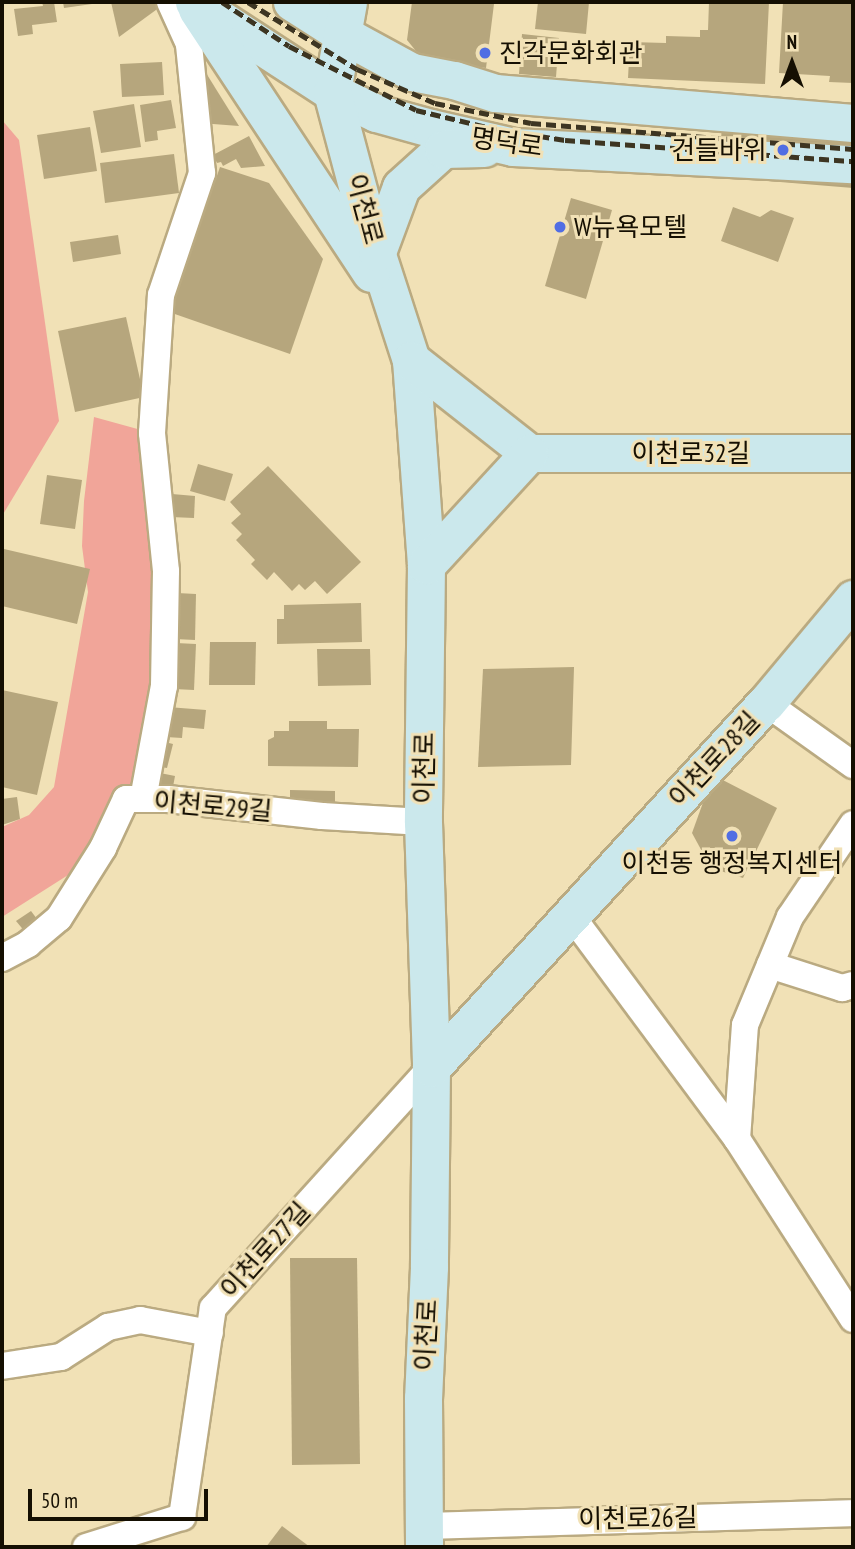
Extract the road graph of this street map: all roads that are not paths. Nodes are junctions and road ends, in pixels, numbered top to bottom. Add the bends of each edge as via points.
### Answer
1 (170, 2) edge
2 (194, 2) edge
3 (292, 2) edge
4 (345, 18) edge
5 (332, 92) junction
6 (853, 123) edge
7 (513, 147) junction
8 (853, 164) edge
9 (377, 252) junction
10 (396, 309) junction
11 (411, 360) junction
12 (530, 453) junction
13 (853, 453) edge
14 (426, 565) junction
15 (853, 599) edge
16 (766, 704) junction
17 (853, 765) edge
18 (143, 799) junction
19 (423, 822) junction
20 (853, 824) edge
21 (570, 914) junction
22 (2, 958) edge
23 (770, 965) junction
24 (853, 985) edge
25 (431, 1068) junction
26 (737, 1139) junction
27 (853, 1319) edge
28 (210, 1333) junction
29 (2, 1366) edge
30 (853, 1513) edge
31 (424, 1536) edge
32 (86, 1547) edge

1 - 18 street via 189,44 202,173 161,295 152,433 166,571 164,686
2 - 5 main road, 명덕로
2 - 10 main road
3 - 4 main road, 명덕로
4 - 5 main road, 이천로
4 - 6 main road, 명덕로 via 412,72 495,93
5 - 7 main road, 명덕로 via 376,113
5 - 9 main road, 이천로
7 - 8 main road, 명덕로
7 - 9 main road via 443,149 401,187
9 - 10 main road, 이천로
10 - 11 main road, 이천로
11 - 12 main road
11 - 14 main road, 이천로
12 - 13 main road, 이천로32길
12 - 14 main road
14 - 19 main road, 이천로
15 - 16 main road, 이천로28길
16 - 17 street
16 - 21 main road, 이천로28길
18 - 19 street, 이천로29길
18 - 22 street, 이천로29길 via 126,799 103,848 60,918
19 - 25 main road, 이천로
20 - 23 street via 790,918
21 - 25 main road, 이천로28길
21 - 26 street
23 - 24 street via 842,988
23 - 26 street via 745,1025
25 - 28 street, 이천로27길 via 214,1308
25 - 31 main road, 이천로
26 - 27 street
28 - 29 street via 140,1320 108,1327 61,1357
28 - 32 street, 이천로27길 via 182,1517
30 - 31 street, 이천로26길

